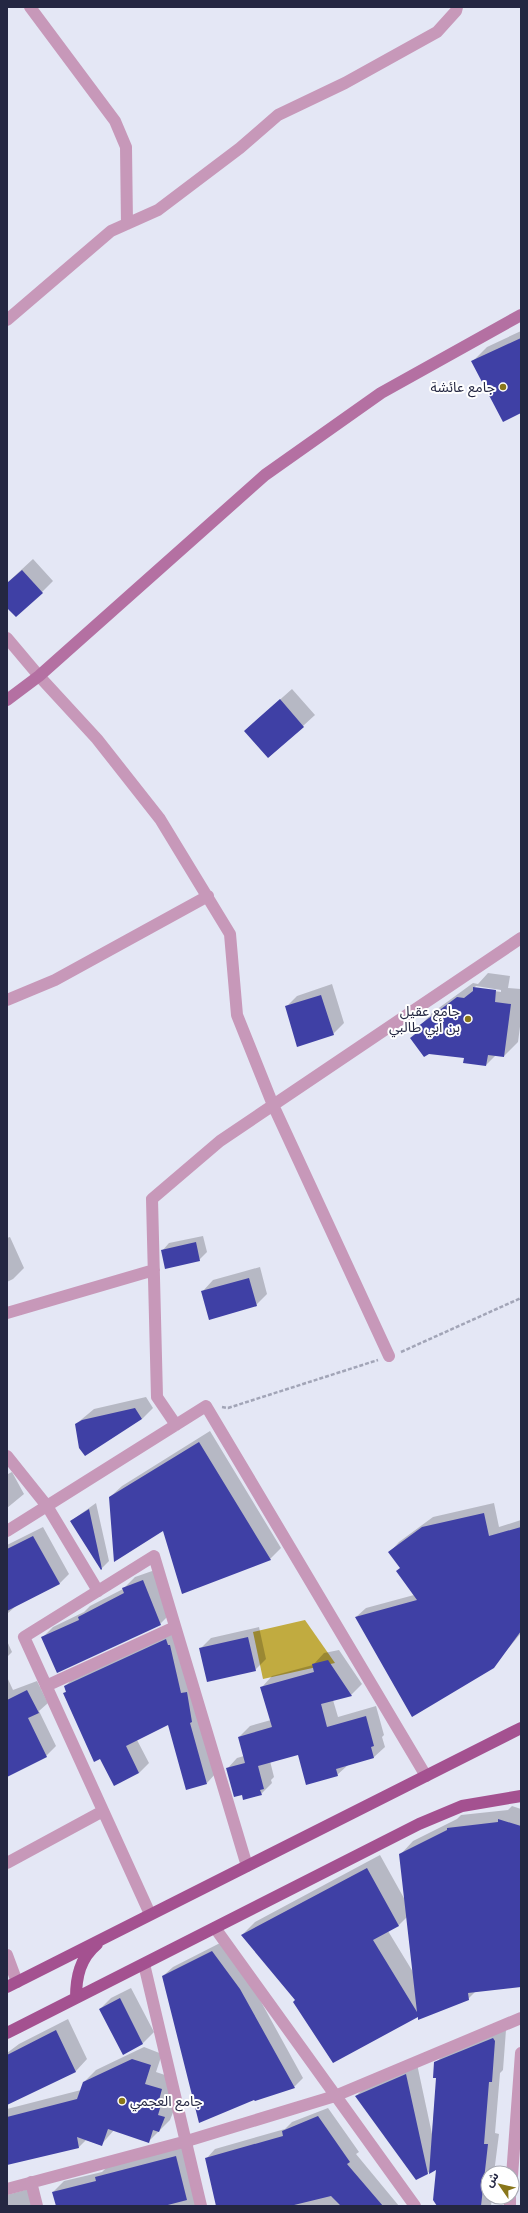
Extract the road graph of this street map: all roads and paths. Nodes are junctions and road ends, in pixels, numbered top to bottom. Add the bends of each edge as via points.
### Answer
1 (30, 7) edge
2 (457, 7) edge
3 (127, 224) junction
4 (521, 315) edge
5 (7, 320) edge
6 (7, 638) edge
7 (39, 676) junction
8 (7, 700) edge
9 (208, 896) junction
10 (521, 938) edge
11 (7, 1000) edge
12 (273, 1105) junction
13 (154, 1270) junction
14 (521, 1298) edge
15 (7, 1312) edge
16 (389, 1356) junction
17 (206, 1406) junction
18 (176, 1425) junction
19 (7, 1456) edge
20 (47, 1506) junction
21 (7, 1531) edge
22 (98, 1591) junction
23 (175, 1627) junction
24 (46, 1686) junction
25 (521, 1728) edge
26 (426, 1776) junction
27 (521, 1796) edge
28 (103, 1811) junction
29 (7, 1863) edge
30 (247, 1866) junction
31 (150, 1914) junction
32 (215, 1928) junction
33 (104, 1938) junction
34 (7, 1955) edge
35 (144, 1964) junction
36 (12, 1985) edge
37 (76, 1998) junction
38 (521, 2018) edge
39 (7, 2033) edge
40 (521, 2053) edge
41 (335, 2096) junction
42 (187, 2141) junction
43 (513, 2165) edge
44 (31, 2182) junction
45 (7, 2189) edge
46 (37, 2206) edge
47 (201, 2206) edge
48 (415, 2206) edge

1 - 3 street via 115,121 126,147
2 - 3 street via 437,32 345,83 278,115 240,148 158,210
3 - 5 street via 111,231
4 - 7 street via 381,393 265,475
6 - 7 street
7 - 8 street
7 - 9 street via 98,739 160,819
9 - 11 street via 55,980
9 - 12 street via 230,934 237,1015
10 - 12 street
12 - 13 street via 220,1141 152,1199
12 - 16 street
13 - 15 street
13 - 18 street via 157,1397
14 - 16 path
16 - 17 path via 228,1408
17 - 18 street
17 - 26 street
18 - 20 street
19 - 20 street
20 - 21 street
20 - 22 street
22 - 23 street via 154,1556
22 - 24 street via 24,1637
23 - 24 street
23 - 30 street
24 - 28 street
25 - 26 main road
26 - 30 main road
27 - 32 main road via 462,1806 419,1824
28 - 29 street
28 - 31 street
30 - 31 main road
31 - 33 main road
32 - 35 main road
32 - 41 street
33 - 36 main road
33 - 37 main road via 90,1950 81,1964 76,1981
34 - 36 street
35 - 37 main road
35 - 42 street
37 - 39 main road
38 - 41 street
40 - 43 street
41 - 42 street
41 - 48 street
42 - 44 street
42 - 47 street
44 - 45 street
44 - 46 street

